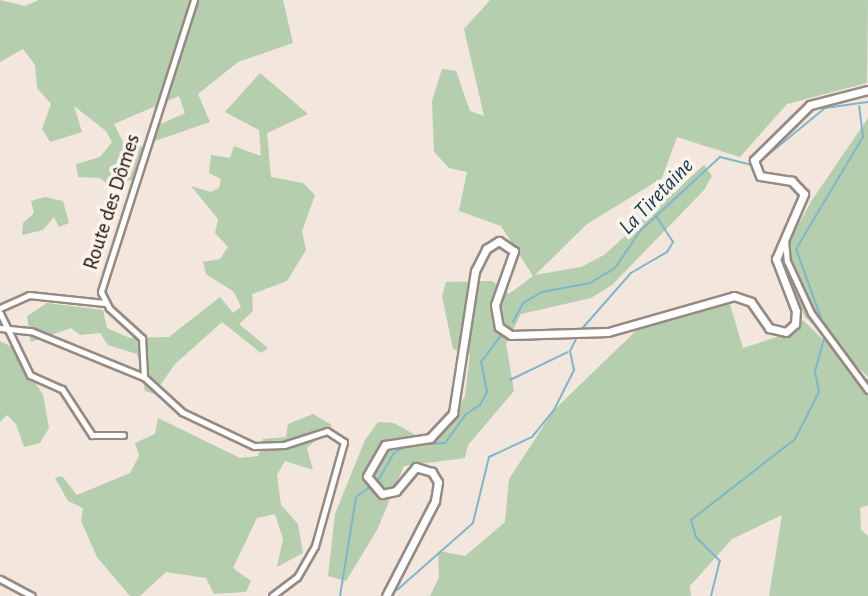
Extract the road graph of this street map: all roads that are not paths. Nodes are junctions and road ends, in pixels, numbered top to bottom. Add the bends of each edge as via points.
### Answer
1 (194, 0) edge
2 (868, 90) edge
3 (785, 238) junction
4 (105, 303) junction
5 (0, 310) edge
6 (0, 328) edge
7 (13, 332) junction
8 (144, 377) junction
9 (868, 390) edge
10 (123, 435) dead end
11 (0, 579) edge
12 (285, 587) junction
13 (32, 596) edge
14 (272, 596) edge
15 (288, 596) edge
16 (386, 596) edge

1 - 4 street, Route des Dômes via 103,276
2 - 3 main road via 810,105 754,163 765,180 802,188 805,200
3 - 9 street via 787,261 811,313
3 - 16 main road via 776,267 797,318 786,332 769,328 751,302 734,296 608,332 527,337 511,335 496,321 497,298 515,257 509,243 494,242 475,271 459,401 445,426 430,438 385,445 370,467 371,487 396,491 416,467 432,472 438,482 435,501
4 - 5 street via 29,295
4 - 8 street, Route des Dômes via 142,338
5 - 7 street
6 - 7 street
7 - 8 street via 31,331
7 - 10 street via 24,368 62,389 89,432
8 - 12 street via 182,412 254,446 284,445 327,431 344,442 315,546
11 - 13 street
12 - 14 street
12 - 15 street

